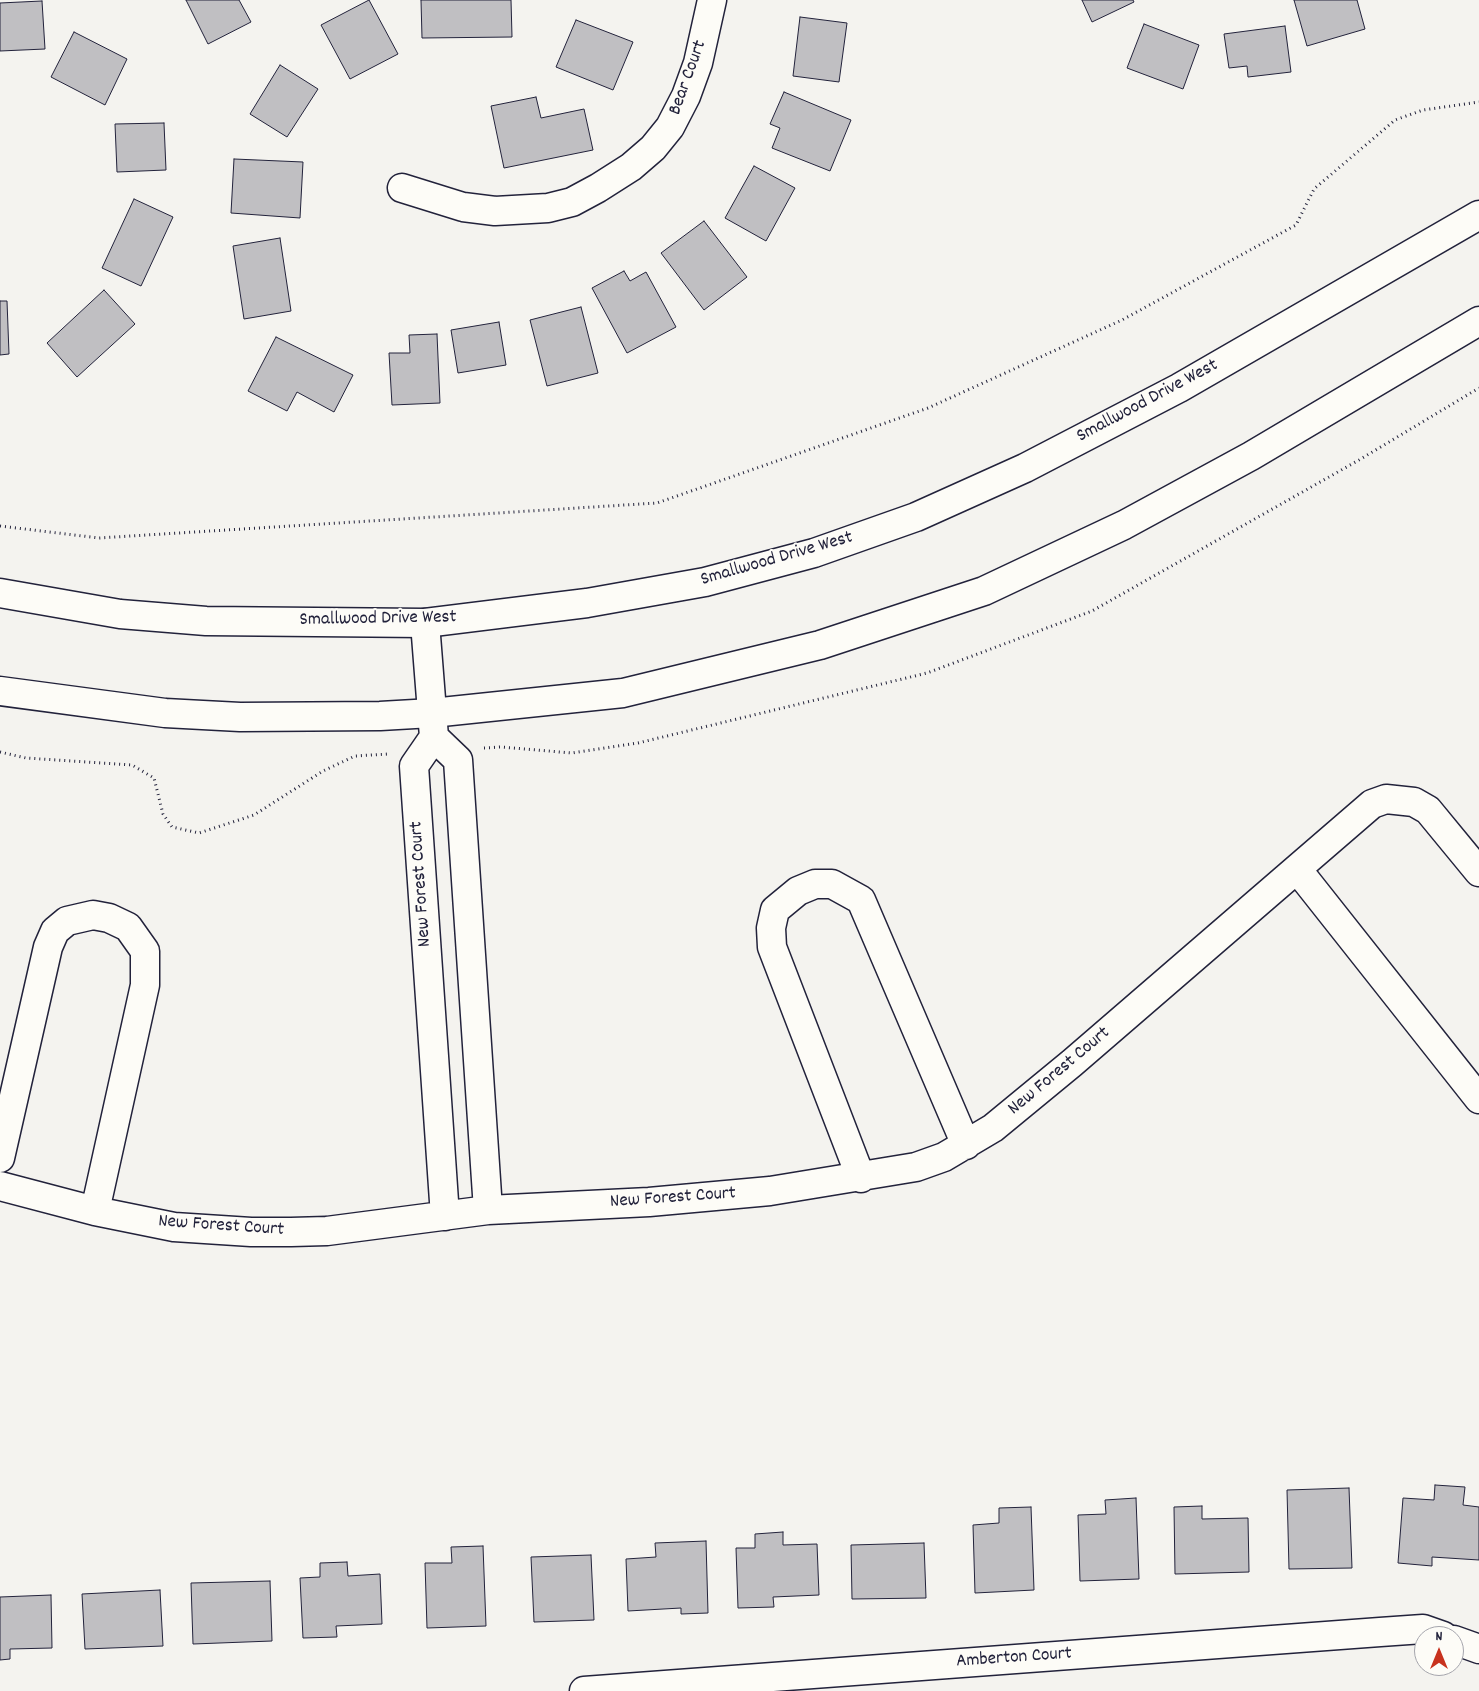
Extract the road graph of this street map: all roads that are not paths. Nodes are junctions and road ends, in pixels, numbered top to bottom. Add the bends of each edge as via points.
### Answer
1 (712, 0) edge
2 (402, 188) dead end
3 (1479, 216) edge
4 (1479, 321) edge
5 (0, 593) edge
6 (425, 623) junction
7 (0, 691) edge
8 (433, 725) junction
9 (1297, 869) junction
10 (1479, 872) edge
11 (1479, 1098) edge
12 (966, 1145) junction
13 (0, 1158) edge
14 (861, 1178) junction
15 (0, 1186) edge
16 (488, 1210) junction
17 (95, 1211) junction
18 (445, 1216) junction
19 (1414, 1630) edge
20 (1464, 1644) edge
21 (1479, 1649) edge
22 (584, 1691) edge

1 - 2 street, Bear Court via 698,63 670,127 653,148 598,188 572,202 548,208 495,211 463,207
3 - 6 street, Smallwood Drive West via 1179,388 1025,468 916,517 814,554 705,582 587,603
4 - 8 street via 1251,456 1124,525 984,591 820,645 624,693
5 - 6 street, Smallwood Drive West via 120,614 206,621
6 - 8 street
7 - 8 street via 165,713 250,717 380,716
8 - 16 street via 458,760
8 - 18 street, New Forest Court via 414,766
9 - 10 street, New Forest Court via 1372,804 1386,799 1414,802 1428,810
9 - 11 street
9 - 12 street, New Forest Court via 1072,1063 993,1128
12 - 14 street, New Forest Court via 944,1158 916,1167
12 - 14 street via 861,900 832,884 815,884 798,891 775,910 771,928 772,947
13 - 17 street via 48,947 55,931 67,921 93,915 128,927 145,951 145,985
14 - 16 street, New Forest Court via 770,1192
15 - 17 street, New Forest Court
16 - 18 street, New Forest Court
17 - 18 street, New Forest Court via 174,1226 251,1232 327,1231
19 - 22 street, Amberton Court
20 - 21 street

